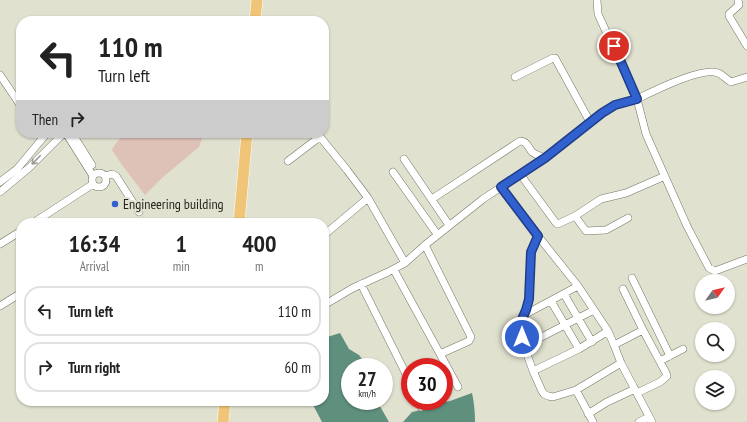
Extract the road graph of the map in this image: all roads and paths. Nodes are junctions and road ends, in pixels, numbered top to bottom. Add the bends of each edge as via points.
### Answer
1 (257, 0) edge
2 (597, 0) edge
3 (738, 0) edge
4 (255, 16) edge
5 (747, 46) edge
6 (0, 75) edge
7 (515, 77) dead end
8 (747, 77) edge
9 (16, 99) edge
10 (637, 99) junction
11 (590, 122) junction
12 (42, 138) edge
13 (46, 138) edge
14 (59, 138) edge
15 (69, 138) edge
16 (75, 138) edge
17 (247, 138) edge
18 (50, 146) junction
19 (404, 158) dead end
20 (545, 158) junction
21 (288, 161) dead end
22 (393, 172) dead end
23 (95, 174) junction
24 (520, 174) junction
25 (105, 176) junction
26 (665, 176) junction
27 (0, 182) edge
28 (93, 184) junction
29 (501, 187) junction
30 (0, 192) edge
31 (368, 198) junction
32 (432, 199) junction
33 (139, 212) dead end
34 (575, 216) junction
35 (41, 218) edge
36 (239, 218) edge
37 (628, 218) dead end
38 (449, 225) junction
39 (329, 231) edge
40 (16, 234) edge
41 (437, 234) junction
42 (538, 236) junction
43 (0, 244) edge
44 (425, 245) junction
45 (747, 259) edge
46 (405, 263) junction
47 (394, 270) junction
48 (632, 278) dead end
49 (361, 284) junction
50 (578, 286) junction
51 (623, 289) dead end
52 (564, 294) junction
53 (16, 296) edge
54 (551, 301) junction
55 (329, 303) edge
56 (0, 306) edge
57 (594, 310) junction
58 (524, 315) junction
59 (578, 319) junction
60 (566, 325) junction
61 (643, 330) junction
62 (608, 332) junction
63 (592, 342) junction
64 (614, 345) junction
65 (524, 346) junction
66 (579, 349) junction
67 (682, 350) dead end
68 (440, 354) junction
69 (670, 356) junction
70 (660, 361) junction
71 (401, 364) edge
72 (621, 364) junction
73 (533, 370) junction
74 (458, 388) dead end
75 (576, 390) junction
76 (636, 391) junction
77 (225, 406) edge
78 (588, 414) junction
79 (651, 419) edge
80 (223, 422) edge
81 (593, 422) edge
82 (639, 422) edge

1 - 4 main road
2 - 10 street via 598,14
3 - 5 street via 739,5 729,14
6 - 9 street
7 - 11 street via 555,58
8 - 10 street via 731,82 718,73 705,72 655,89
10 - 11 street via 615,105
10 - 26 street via 646,134
11 - 20 street
12 - 27 street via 17,169
13 - 18 street
14 - 18 street
15 - 23 street
16 - 23 street
17 - 36 main road
18 -> 30 street
19 - 32 street
20 - 24 street
20 - 32 street via 532,152 525,142 520,141
21 - 31 street via 321,138
22 - 41 street
23 - 25 street via 102,173
23 - 28 street
24 - 29 street
24 - 34 street via 556,223
25 - 28 street via 107,181 101,188 96,188
25 - 33 street via 116,176
26 - 34 street via 626,193 604,198
26 - 45 street via 709,268 715,270
28 - 35 street
29 - 38 street
29 - 42 street
31 - 39 street
31 - 46 street
32 - 38 street
34 - 37 street via 588,231 606,230
38 - 41 street
40 - 43 street
41 - 44 street
42 - 50 street
42 - 58 street via 531,252 530,293
44 - 46 street
44 - 68 street via 471,337 469,341
46 - 47 street
47 - 49 street
47 - 68 street
48 - 69 street
49 - 55 street
49 - 71 street
50 - 52 street
50 - 57 street
51 - 61 street
52 - 54 street
52 - 59 street
53 - 56 street
54 - 58 street
54 - 60 street
57 - 59 street
57 - 62 street
58 - 65 street via 520,324
59 - 60 street
59 - 63 street
60 - 65 street
60 - 66 street
61 - 64 street
61 - 70 street
62 - 63 street
62 - 64 street
63 - 66 street
64 - 72 street
65 - 73 street
66 - 73 street
67 - 69 street
68 - 74 street
69 - 70 street
70 - 76 street via 667,376 660,382
72 - 75 street
72 - 76 street
73 - 75 street via 542,391 548,396 553,397
75 - 78 street
76 - 78 street via 607,402
76 - 79 street
77 - 80 main road
78 - 81 street
79 - 82 street

